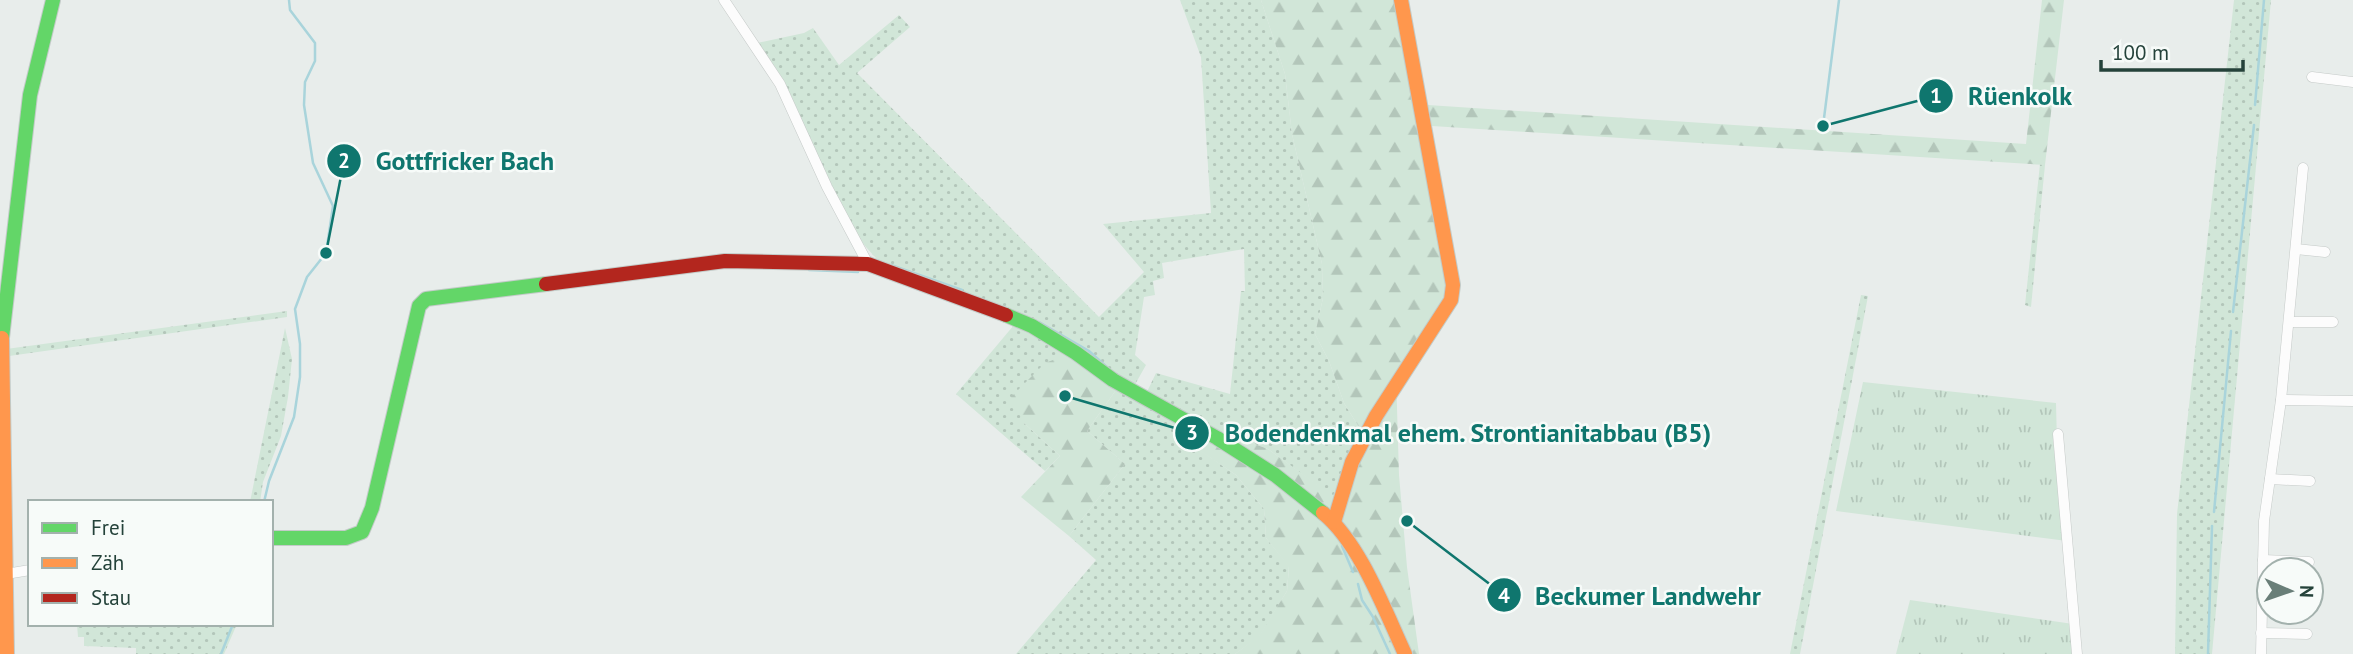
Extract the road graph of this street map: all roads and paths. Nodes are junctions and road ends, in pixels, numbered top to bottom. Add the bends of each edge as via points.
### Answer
1 (53, 0) edge
2 (724, 0) edge
3 (1401, 0) edge
4 (2312, 77) dead end
5 (2353, 82) edge
6 (2303, 168) dead end
7 (2296, 249) junction
8 (2325, 252) dead end
9 (868, 264) junction
10 (2289, 322) junction
11 (2333, 322) dead end
12 (2281, 400) junction
13 (2353, 401) edge
14 (2058, 434) dead end
15 (2270, 479) junction
16 (2310, 481) dead end
17 (1334, 522) junction
18 (273, 538) edge
19 (2263, 556) edge
20 (28, 570) edge
21 (6, 574) junction
22 (2261, 626) edge
23 (2261, 633) junction
24 (2306, 634) dead end
25 (7, 654) edge
26 (1405, 654) edge
27 (2077, 654) edge
28 (2261, 654) edge

1 - 21 street via 30,95 1,348
2 - 9 street via 780,84
3 - 17 street via 1451,300 1376,416 1352,463
4 - 5 street
6 - 7 street
7 - 8 street
7 - 10 street
9 - 17 street via 1031,326 1275,475
9 - 18 street via 725,261 426,299 416,315 372,508 362,532 346,538
10 - 11 street
10 - 12 street
12 - 13 street
12 - 15 street
14 - 27 street
15 - 16 street
15 - 19 street
17 - 26 street via 1367,572
20 - 21 street
21 - 25 street
22 - 23 street
23 - 24 street
23 - 28 street

